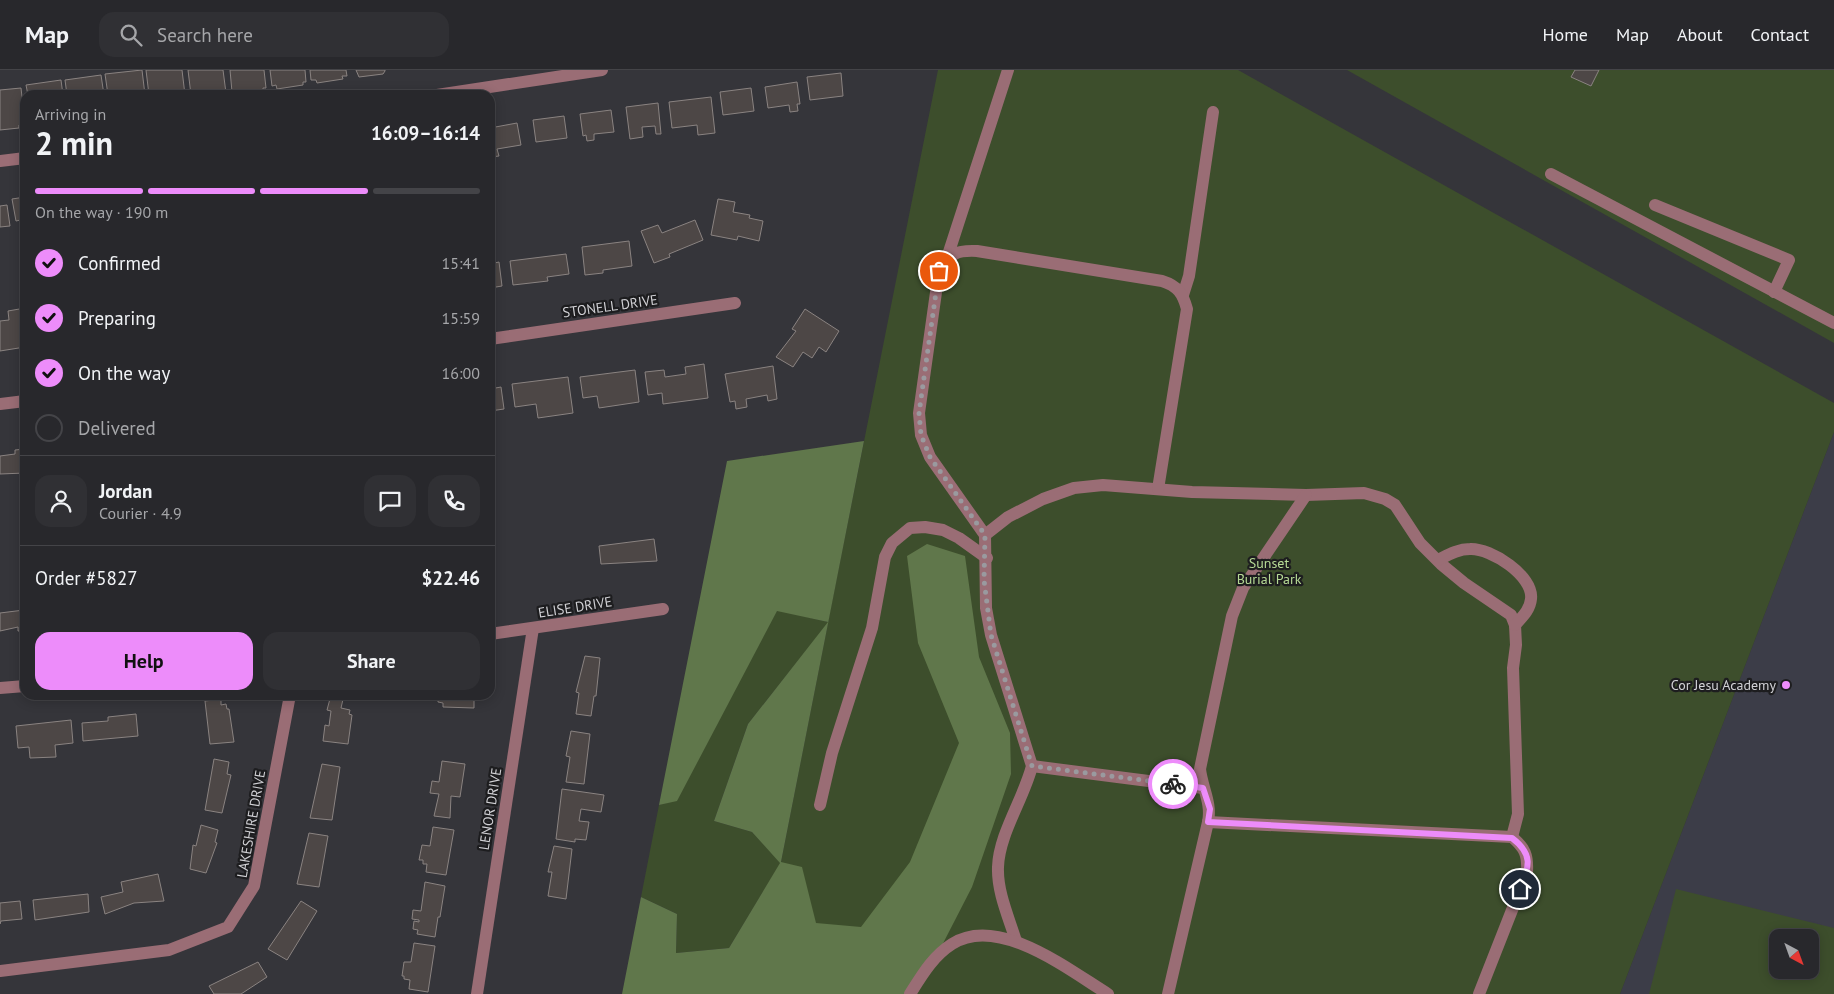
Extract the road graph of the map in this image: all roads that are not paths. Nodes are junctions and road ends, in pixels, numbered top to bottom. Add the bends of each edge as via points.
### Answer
1 (602, 70) edge
2 (1008, 70) edge
3 (470, 90) edge
4 (1213, 112) dead end
5 (20, 159) edge
6 (0, 161) edge
7 (1551, 174) dead end
8 (1655, 205) dead end
9 (947, 258) junction
10 (1774, 292) junction
11 (1183, 295) junction
12 (735, 303) dead end
13 (1834, 323) edge
14 (495, 338) edge
15 (20, 402) edge
16 (0, 404) edge
17 (1158, 489) junction
18 (1306, 495) junction
19 (985, 535) junction
20 (986, 558) junction
21 (1438, 560) junction
22 (664, 608) dead end
23 (1515, 625) junction
24 (533, 628) junction
25 (495, 633) edge
26 (20, 686) edge
27 (0, 688) edge
28 (289, 700) edge
29 (1032, 766) junction
30 (1203, 788) junction
31 (820, 805) dead end
32 (1208, 822) junction
33 (1512, 838) junction
34 (1016, 941) junction
35 (0, 971) edge
36 (477, 994) edge
37 (910, 994) edge
38 (1108, 994) edge
39 (1168, 994) edge
40 (1479, 994) edge

1 - 3 street
2 - 9 street
4 - 11 street via 1189,276
5 - 6 street
7 - 10 street
8 - 10 street via 1789,260
9 - 11 street via 961,250 987,252 1162,281 1174,285
9 - 19 street via 939,271 919,413 921,435 930,457
10 - 13 street
11 - 17 street via 1187,309
12 - 14 street, STONELL DRIVE
15 - 16 street
17 - 18 street
17 - 19 street via 1103,485 1074,488 1008,517
18 - 21 street via 1364,493 1385,499 1395,505 1420,543
18 - 30 street via 1243,588 1232,616 1200,769
19 - 20 street
20 - 29 street via 984,580 991,635
20 - 31 street via 959,538 943,530 925,527 910,528 892,543 885,557 872,628 832,753
21 - 23 street via 1464,584 1510,615
21 - 23 street via 1456,550 1472,548 1500,558 1530,587 1532,598 1528,610
22 - 24 street, ELISE DRIVE
23 - 33 street via 1513,668 1518,814
24 - 25 street, ELISE DRIVE
24 - 36 street, LENOR DRIVE
26 - 27 street
28 - 35 street, LAKESHIRE DRIVE via 254,886 228,928 169,950
29 - 30 street
29 - 34 street via 1002,846 998,866 999,885
30 - 32 street via 1210,809
32 - 33 street
32 - 39 street
33 - 40 street via 1524,847 1528,856 1527,872
34 - 37 street via 1003,936 977,937 953,943 937,956
34 - 38 street via 1061,964

